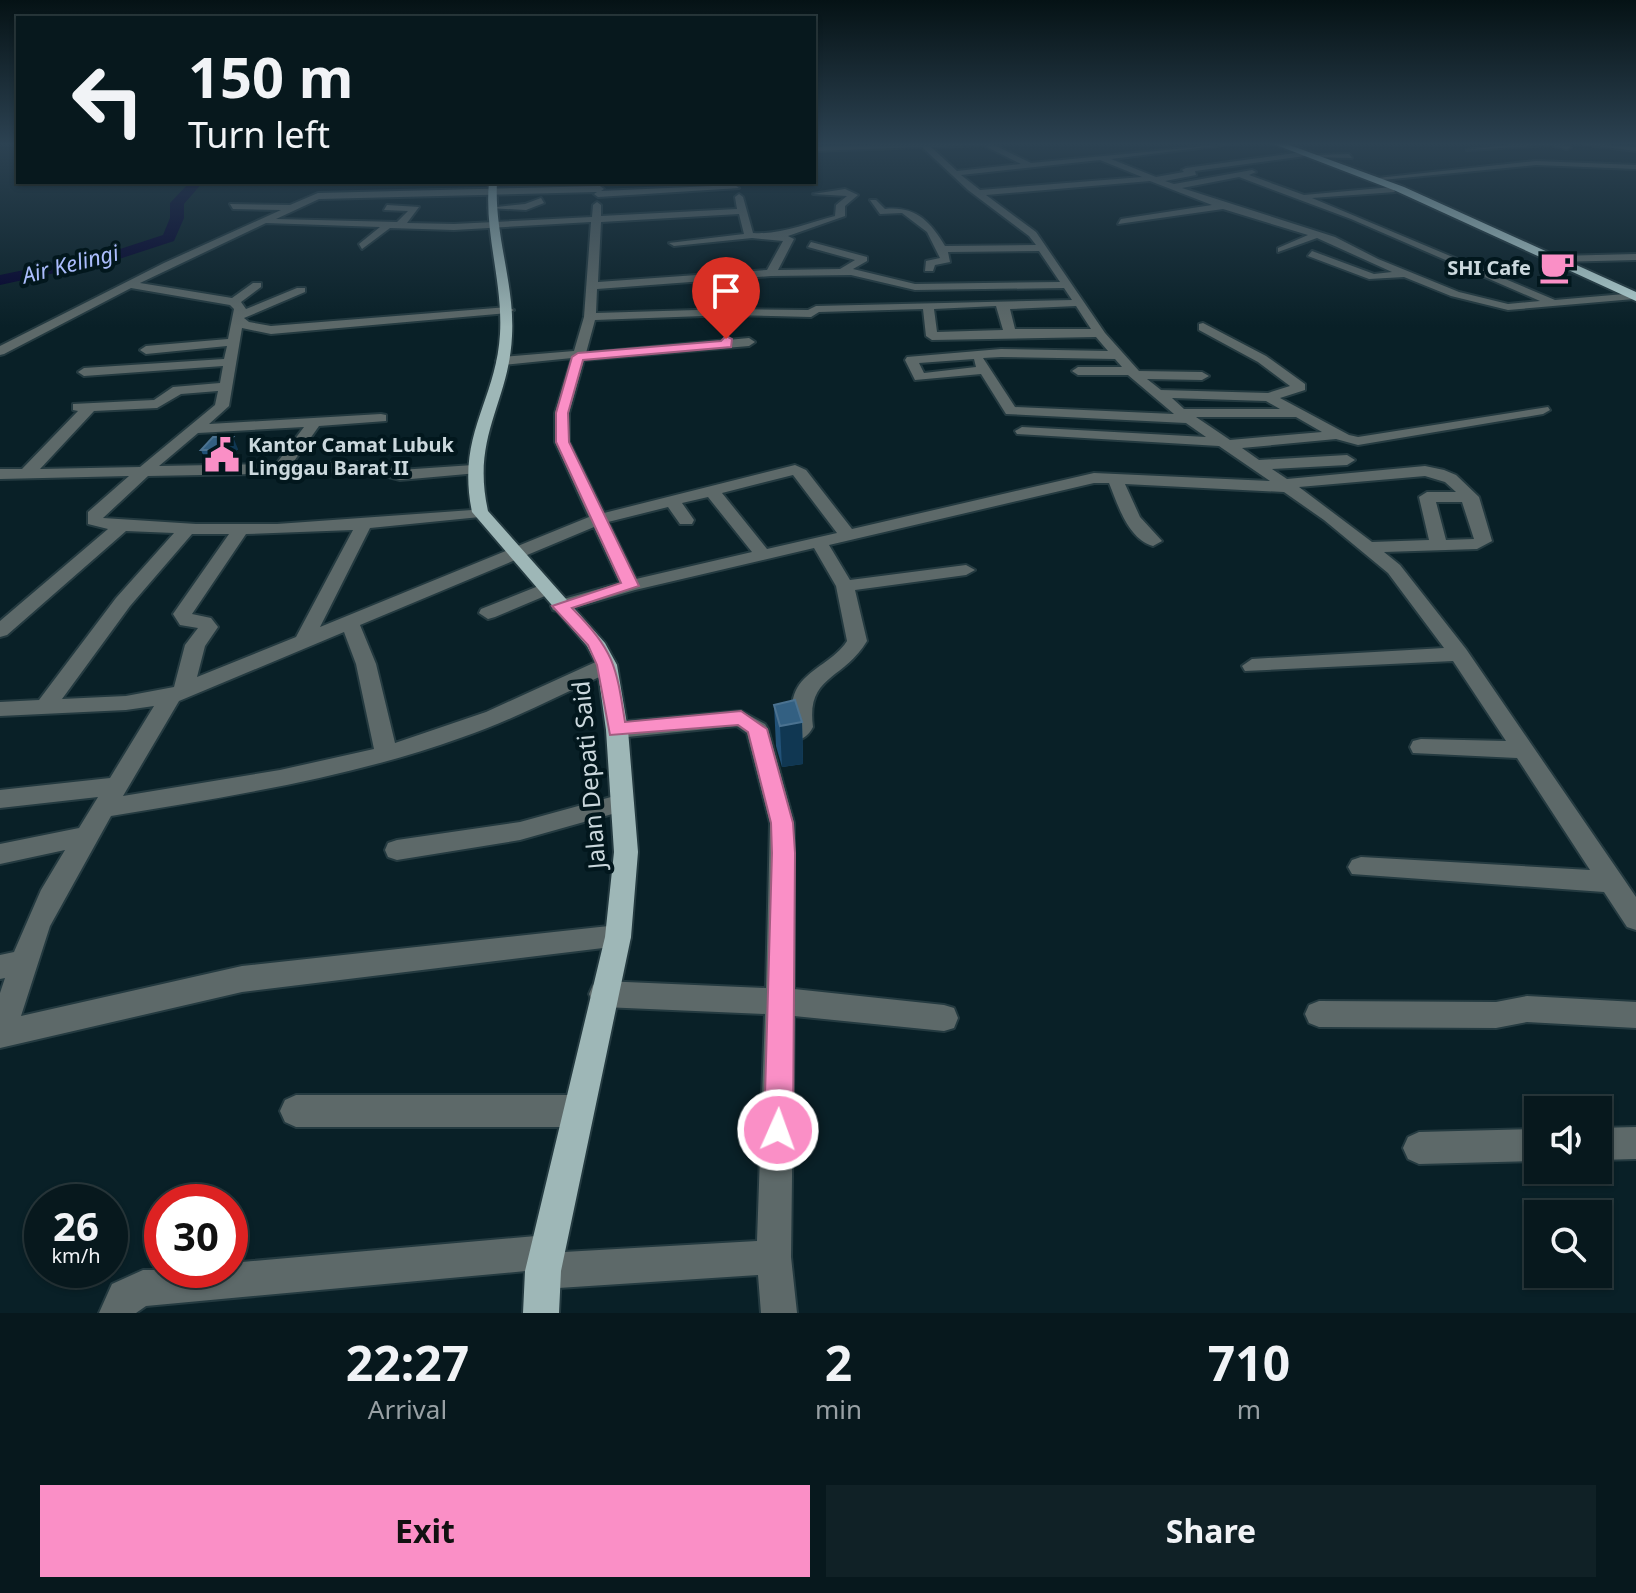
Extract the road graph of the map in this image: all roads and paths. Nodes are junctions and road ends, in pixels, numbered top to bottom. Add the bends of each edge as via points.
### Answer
1 (296, 204) edge
2 (492, 204) edge
3 (533, 204) edge
4 (598, 204) edge
5 (740, 204) edge
6 (841, 204) edge
7 (875, 204) edge
8 (995, 204) edge
9 (1217, 204) edge
10 (1322, 204) edge
11 (1434, 204) edge
12 (233, 206) dead end
13 (1222, 206) junction
14 (291, 207) junction
15 (492, 208) junction
16 (340, 211) dead end
17 (742, 211) junction
18 (1354, 217) junction
19 (596, 218) junction
20 (1327, 220) dead end
21 (264, 221) junction
22 (1121, 222) dead end
23 (319, 224) junction
24 (492, 225) junction
25 (356, 226) junction
26 (386, 227) junction
27 (1273, 227) junction
28 (1317, 228) junction
29 (1335, 229) dead end
30 (1350, 229) dead end
31 (1381, 229) junction
32 (334, 235) dead end
33 (749, 235) junction
34 (780, 237) junction
35 (1411, 242) junction
36 (674, 243) dead end
37 (811, 245) dead end
38 (1376, 245) dead end
39 (362, 246) dead end
40 (1349, 247) junction
41 (1042, 248) junction
42 (942, 249) junction
43 (1282, 250) dead end
44 (1312, 254) dead end
45 (1636, 257) edge
46 (1557, 259) junction
47 (1424, 261) dead end
48 (1636, 266) edge
49 (1575, 267) junction
50 (929, 269) dead end
51 (842, 272) junction
52 (771, 273) junction
53 (1402, 274) junction
54 (1451, 276) dead end
55 (1419, 281) junction
56 (131, 285) junction
57 (257, 285) dead end
58 (1064, 285) junction
59 (594, 286) junction
60 (301, 290) dead end
61 (676, 297) dead end
62 (1635, 297) edge
63 (718, 298) dead end
64 (1554, 302) junction
65 (928, 306) junction
66 (1003, 306) junction
67 (770, 307) junction
68 (1082, 308) junction
69 (508, 310) junction
70 (237, 312) junction
71 (678, 313) junction
72 (1022, 315) dead end
73 (590, 317) junction
74 (726, 324) junction
75 (772, 327) dead end
76 (1203, 327) dead end
77 (1010, 333) junction
78 (1099, 333) junction
79 (232, 342) junction
80 (749, 342) dead end
81 (146, 350) dead end
82 (0, 351) edge
83 (975, 354) junction
84 (578, 355) junction
85 (1115, 355) junction
86 (502, 361) junction
87 (231, 362) junction
88 (984, 370) junction
89 (1078, 371) dead end
90 (84, 372) dead end
91 (1133, 373) junction
92 (1202, 376) dead end
93 (228, 386) junction
94 (1156, 394) junction
95 (1269, 397) junction
96 (1543, 410) dead end
97 (1297, 413) junction
98 (1185, 416) junction
99 (381, 418) dead end
100 (314, 423) junction
101 (197, 429) junction
102 (1022, 431) dead end
103 (1337, 435) junction
104 (1226, 443) junction
105 (1347, 460) dead end
106 (1256, 465) junction
107 (280, 469) junction
108 (473, 470) junction
109 (144, 471) junction
110 (27, 473) junction
111 (0, 474) edge
112 (1115, 478) junction
113 (1286, 485) junction
114 (712, 491) junction
115 (1471, 497) junction
116 (671, 500) junction
117 (480, 512) junction
118 (599, 519) junction
119 (686, 520) dead end
120 (123, 525) junction
121 (363, 526) junction
122 (188, 528) junction
123 (241, 529) junction
124 (848, 535) junction
125 (1153, 541) dead end
126 (819, 542) junction
127 (1439, 545) junction
128 (1369, 547) junction
129 (513, 553) junction
130 (764, 556) junction
131 (966, 570) dead end
132 (630, 586) junction
133 (845, 586) junction
134 (553, 598) junction
135 (488, 613) dead end
136 (349, 621) junction
137 (0, 631) edge
138 (304, 640) junction
139 (1459, 654) junction
140 (607, 665) junction
141 (1252, 666) dead end
142 (177, 694) junction
143 (46, 706) junction
144 (0, 709) edge
145 (617, 730) junction
146 (760, 739) junction
147 (1421, 747) dead end
148 (1524, 750) junction
149 (386, 754) junction
150 (116, 786) junction
151 (0, 799) edge
152 (622, 803) junction
153 (102, 808) junction
154 (85, 836) junction
155 (397, 850) dead end
156 (0, 854) edge
157 (1361, 867) dead end
158 (1622, 887) edge
159 (1636, 919) edge
160 (618, 937) junction
161 (13, 965) edge
162 (603, 994) junction
163 (782, 1003) junction
164 (1319, 1014) dead end
165 (1636, 1015) edge
166 (944, 1018) dead end
167 (296, 1111) dead end
168 (577, 1111) junction
169 (1636, 1143) edge
170 (1612, 1144) edge
171 (1524, 1145) edge
172 (1419, 1148) dead end
173 (774, 1257) junction
174 (545, 1261) junction
175 (117, 1313) edge
176 (541, 1313) edge
177 (779, 1313) edge

1 - 14 street
2 - 15 main road, Jalan Depati Said
3 - 15 street
4 - 19 street
5 - 17 street
6 - 34 street via 838,218
7 - 42 street via 883,212 910,210
8 - 41 street via 1024,225
9 - 13 street
10 - 18 street
11 - 46 highway
12 - 14 street
13 - 22 street
13 - 27 street
14 - 21 street
15 - 24 main road, Jalan Depati Said
16 - 23 street
17 - 19 street
17 - 33 street
18 - 20 street
18 - 31 street
19 - 24 street
19 - 59 street
21 - 23 street
21 - 56 street
23 - 25 street
24 - 26 street
24 - 69 main road, Jalan Depati Said
25 - 26 street
25 - 32 street
26 - 26 street via 390,209 416,209
26 - 39 street
27 - 28 street
27 - 28 street
28 - 29 street
28 - 40 street
28 - 43 street
30 - 31 street
31 - 35 street
33 - 34 street
33 - 36 street
34 - 52 street via 789,241
35 - 47 street via 1390,244
35 - 64 street
37 - 51 street via 863,259
38 - 40 street
40 - 53 street
41 - 42 street
41 - 58 street
42 - 50 street via 946,260 930,263
44 - 53 street via 1373,277
45 - 46 street
46 - 49 highway
48 - 49 street
49 - 62 highway
51 - 52 street
51 - 58 street via 915,287
52 - 59 street
53 - 55 street
54 - 55 street
55 - 64 street via 1494,306
56 - 70 street
56 - 82 street
57 - 70 street
58 - 68 street
59 - 73 street
60 - 70 street
61 - 71 street
62 - 64 street
63 - 74 street
65 - 66 street
65 - 67 street via 884,313 816,309 811,314
65 - 77 street via 932,336
66 - 68 street
66 - 77 street
67 - 74 street
67 - 75 street
68 - 72 street
68 - 78 street
69 - 70 street via 271,330 245,325
69 - 86 main road, Jalan Depati Said
70 - 79 street
71 - 73 street via 657,308
71 - 74 street
73 - 84 street
74 - 80 street
74 - 84 street
76 - 95 street via 1299,385 1295,391
77 - 78 street
78 - 85 street
79 - 81 street
79 - 87 street
83 - 85 street
83 - 88 street
83 - 88 street via 911,360 920,377
84 - 86 street
84 - 118 street via 562,413 562,442
85 - 91 street
86 - 108 main road, Jalan Depati Said via 480,426
87 - 90 street
87 - 93 street
88 - 98 street via 1007,410
89 - 91 street
91 - 92 street
91 - 94 street
93 - 101 street via 222,406
93 - 110 street via 178,390 157,404 84,407
94 - 95 street
94 - 98 street
95 - 97 street
96 - 103 street via 1368,442
97 - 98 street
97 - 103 street
98 - 104 street
99 - 100 street
100 - 101 street
100 - 107 street
101 - 109 street
102 - 104 street
103 - 104 street
104 - 106 street
105 - 106 street
106 - 113 street
107 - 108 street via 371,467 400,475
107 - 109 street
108 - 117 main road, Jalan Depati Said
109 - 110 street
109 - 120 street via 94,517 97,523
110 - 111 street
112 - 113 street
112 - 124 street via 1083,480
112 - 125 street via 1132,519
113 - 115 street via 1433,472 1445,475
113 - 128 street
114 - 116 street
114 - 124 street via 798,471
114 - 130 street
115 - 127 street via 1482,543
115 - 127 street via 1427,497
116 - 118 street
116 - 119 street
117 - 121 street
117 - 129 main road, Jalan Depati Said
118 - 129 street
118 - 132 street
120 - 122 street
120 - 137 street
121 - 123 street
121 - 138 street
122 - 123 street
122 - 143 street via 123,602
123 - 142 street via 182,614 187,621 208,627 195,645
124 - 126 street
126 - 130 street
126 - 133 street
127 - 128 street
128 - 139 street via 1403,579
129 - 134 main road, Jalan Depati Said
129 - 136 street
130 - 132 street
131 - 133 street
132 - 134 street
133 - 146 street via 855,646 807,689 799,703 802,730
134 - 135 street
134 - 140 main road, Jalan Depati Said via 595,643
136 - 138 street
136 - 149 street via 366,664
138 - 142 street
139 - 141 street
139 - 148 street
140 - 145 main road, Jalan Depati Said
140 - 149 street via 457,731
142 - 143 street
142 - 150 street
143 - 144 street
145 - 146 street via 741,718 754,724
145 - 152 main road, Jalan Depati Said
146 - 163 street via 782,823
147 - 148 street
148 - 158 street
149 - 153 street via 284,778
150 - 151 street
150 - 153 street
152 - 155 street via 520,831
152 - 160 main road, Jalan Depati Said via 626,852
153 - 154 street
154 - 156 street
154 - 161 street
157 - 158 street
158 - 159 street
160 - 161 street via 242,979 0,1034
160 - 162 main road, Jalan Depati Said
162 - 163 street
162 - 168 main road, Jalan Depati Said
163 - 166 street
163 - 173 street
164 - 165 street via 1496,1015 1527,1009
167 - 168 street
168 - 174 main road, Jalan Depati Said
169 - 170 street
171 - 172 street
173 - 174 street
173 - 177 street
174 - 175 street via 143,1288 125,1297
174 - 176 main road, Jalan Depati Said

